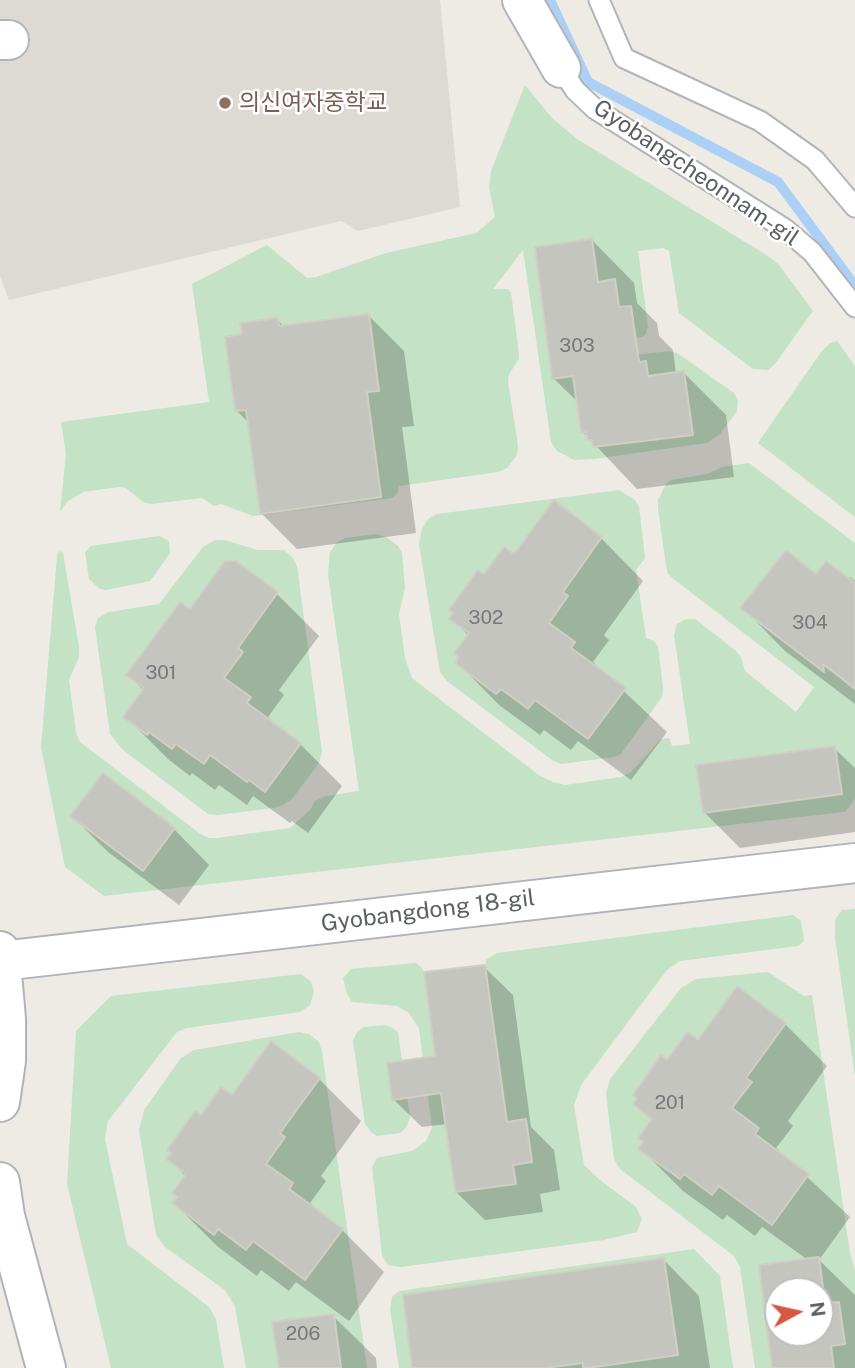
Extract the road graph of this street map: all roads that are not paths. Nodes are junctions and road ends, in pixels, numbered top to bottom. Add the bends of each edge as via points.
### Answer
1 (522, 0) edge
2 (599, 0) edge
3 (561, 68) joint
4 (855, 207) edge
5 (855, 306) edge
6 (855, 863) edge
7 (1, 956) edge
8 (0, 1102) edge
9 (0, 1182) edge
10 (10, 1278) edge
11 (46, 1368) edge

1 - 3 main road, Gyobangcheonnam-gil
2 - 4 lane via 624,58 760,121 814,160
3 - 5 lane, Gyobangcheonnam-gil via 595,109 785,229 812,252
6 - 7 main road, Gyobangdong 18-gil
7 - 8 main road via 6,1060
9 - 10 main road
10 - 11 main road

